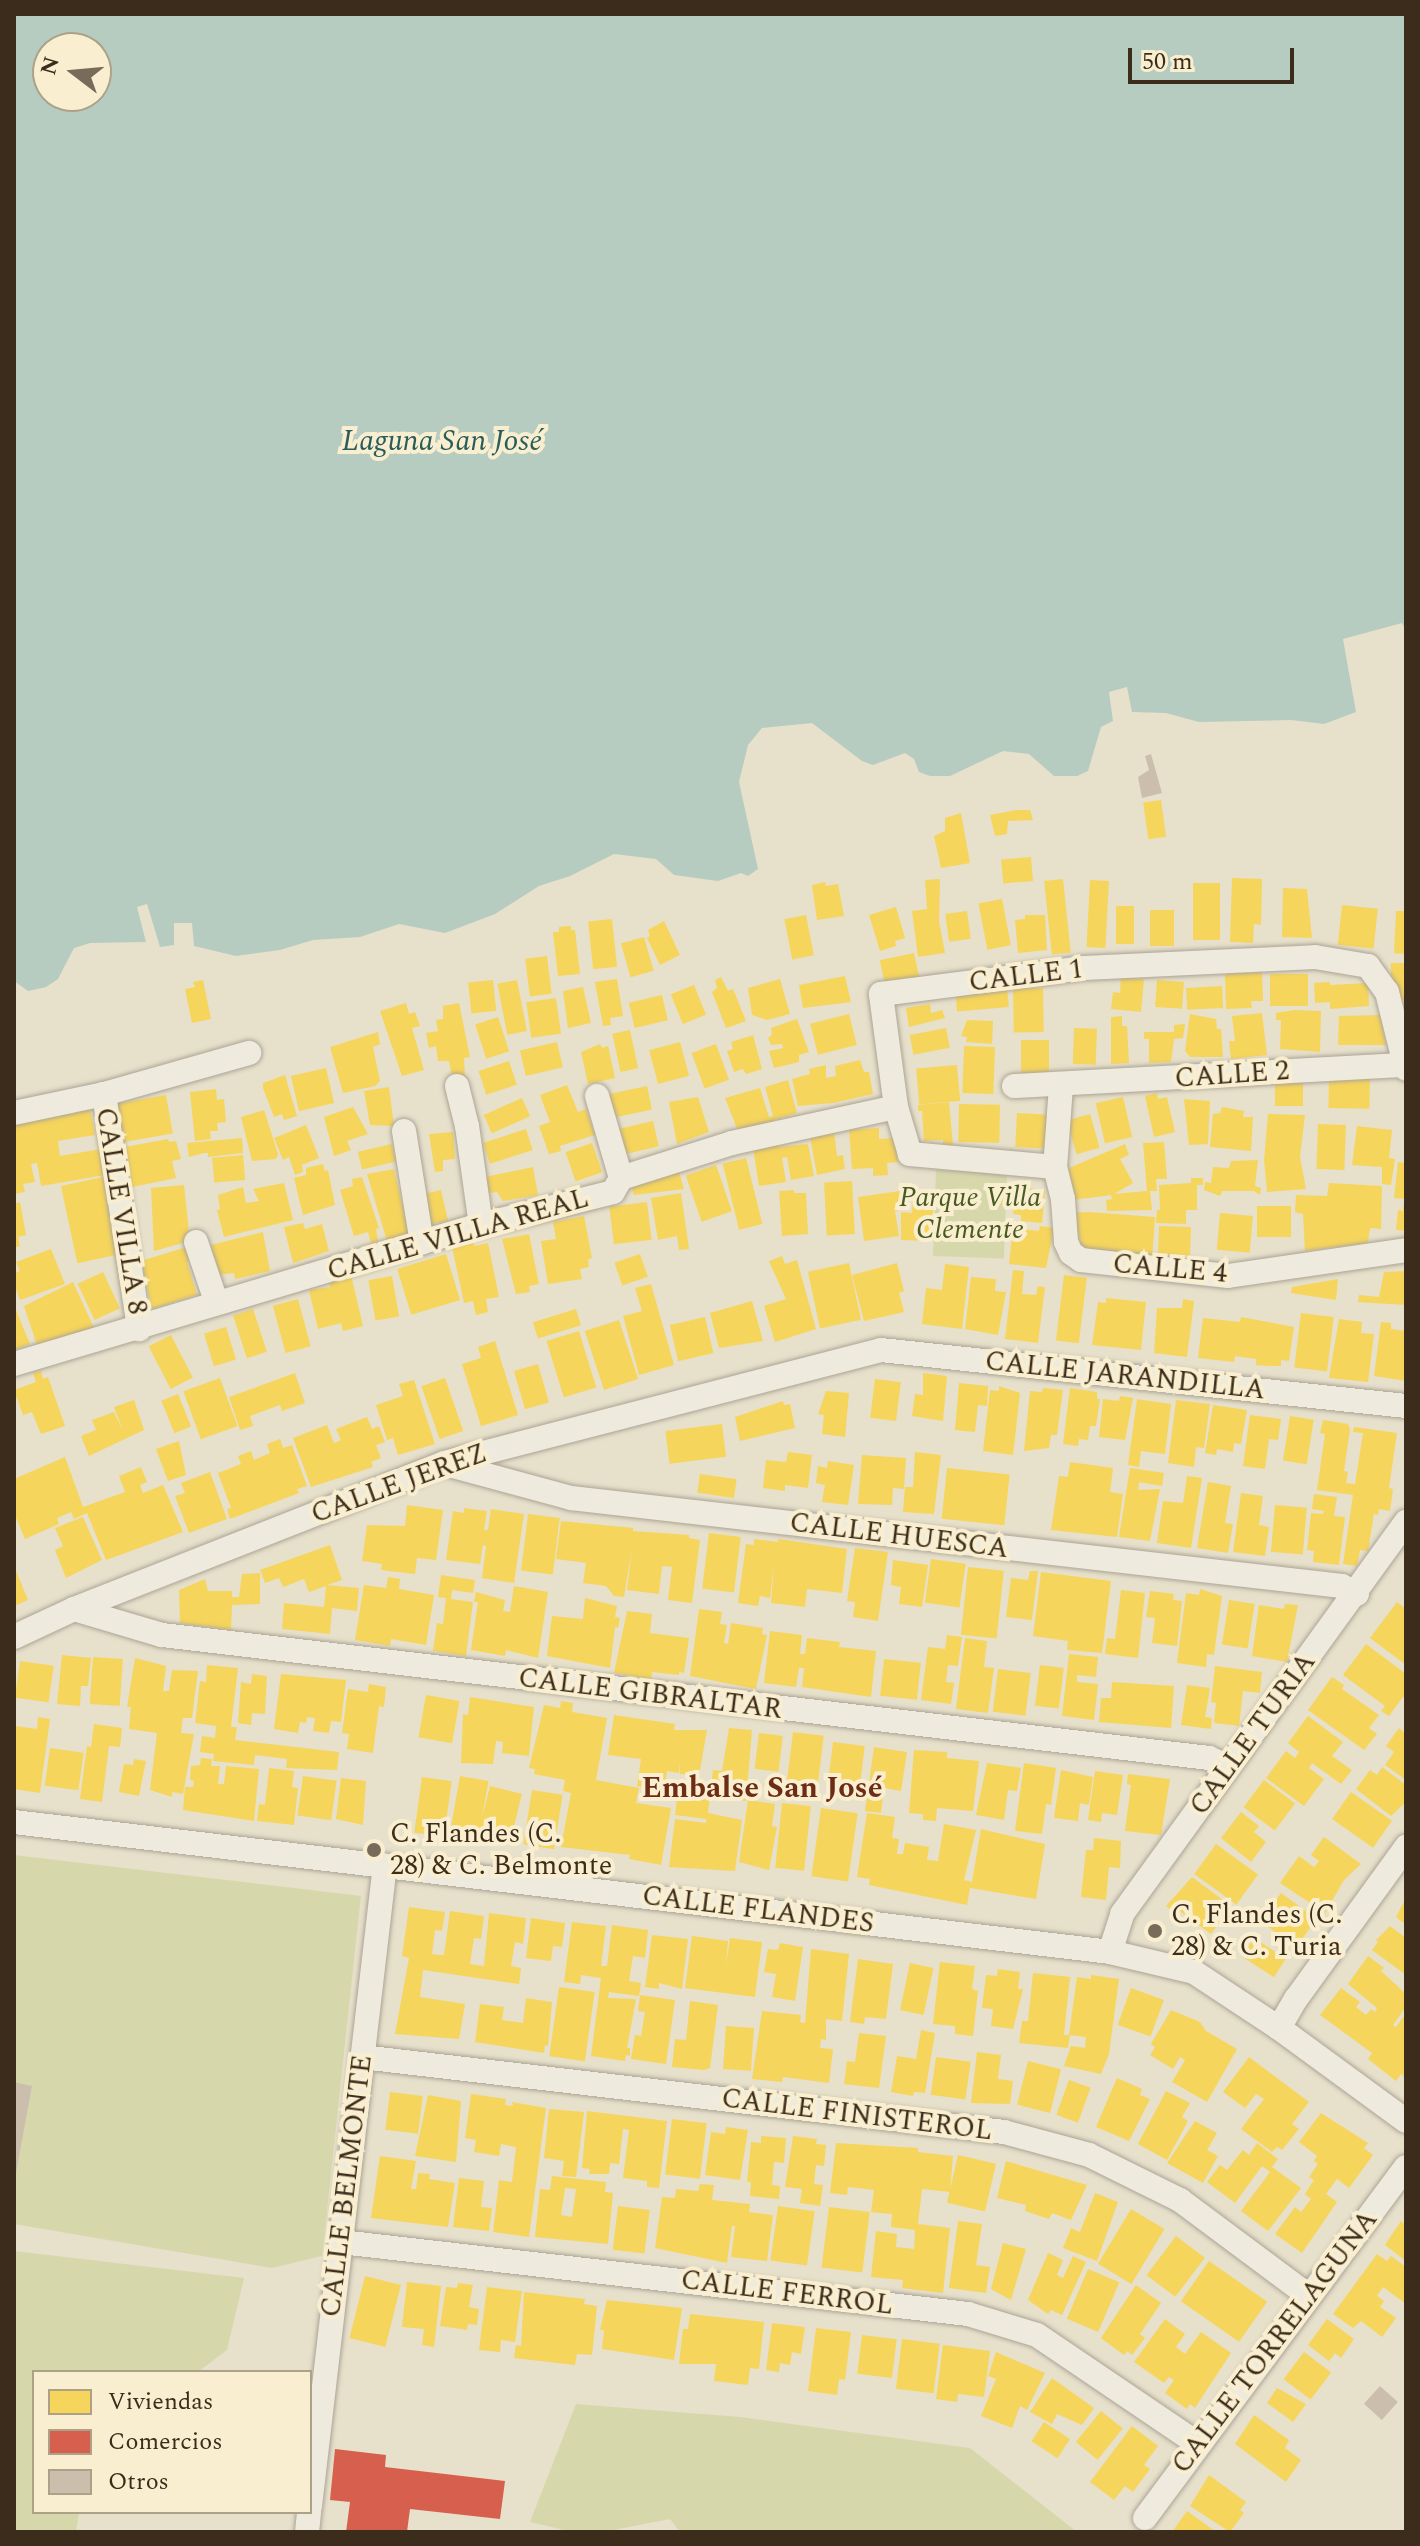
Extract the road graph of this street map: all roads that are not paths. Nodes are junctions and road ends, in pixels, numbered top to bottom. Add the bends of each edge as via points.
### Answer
1 (249, 1053) dead end
2 (1404, 1067) edge
3 (457, 1086) dead end
4 (1014, 1086) dead end
5 (1061, 1086) junction
6 (104, 1094) junction
7 (597, 1096) dead end
8 (896, 1107) junction
9 (14, 1113) edge
10 (404, 1131) dead end
11 (1055, 1167) junction
12 (621, 1178) junction
13 (481, 1225) junction
14 (196, 1242) dead end
15 (422, 1243) junction
16 (1406, 1250) edge
17 (216, 1301) junction
18 (139, 1329) junction
19 (844, 1360) joint
20 (14, 1364) edge
21 (1406, 1406) edge
22 (444, 1463) junction
23 (1406, 1522) edge
24 (1357, 1594) junction
25 (74, 1609) junction
26 (14, 1637) edge
27 (1228, 1767) junction
28 (14, 1822) edge
29 (1406, 1847) edge
30 (385, 1865) junction
31 (1110, 1952) junction
32 (1279, 2028) junction
33 (362, 2057) junction
34 (1406, 2121) edge
35 (1406, 2167) edge
36 (341, 2242) junction
37 (1309, 2296) junction
38 (1198, 2444) junction
39 (312, 2492) edge
40 (1145, 2518) dead end

1 - 6 street
2 - 5 street, CALLE 2
2 - 8 street, CALLE 1 via 1387,992 1368,966 1315,957 1084,968 881,994
3 - 13 street
4 - 5 street, CALLE 2
5 - 11 street
6 - 9 street
6 - 18 street, CALLE VILLA 8
7 - 12 street
8 - 11 street, CALLE 1 via 910,1154
8 - 12 street, CALLE VILLA REAL via 732,1143
10 - 15 street
11 - 16 street, CALLE 4 via 1066,1242 1081,1260 1228,1276
12 - 13 street, CALLE VILLA REAL via 613,1192
13 - 15 street, CALLE VILLA REAL
14 - 17 street
15 - 17 street, CALLE VILLA REAL
17 - 18 street, CALLE VILLA REAL
18 - 20 street, CALLE VILLA REAL
19 - 21 street, CALLE JARANDILLA via 881,1350
19 - 22 street, CALLE JEREZ
22 - 24 street, CALLE HUESCA via 571,1498 1342,1586
22 - 25 street, CALLE JEREZ
23 - 24 street, CALLE TURIA
24 - 27 street, CALLE TURIA
25 - 26 street, CALLE JEREZ
25 - 27 street, CALLE GIBRALTAR via 162,1635 1209,1758
27 - 31 street, CALLE TURIA via 1122,1914
28 - 30 street, CALLE FLANDES
29 - 32 street
30 - 31 street, CALLE FLANDES
30 - 33 street, CALLE BELMONTE
31 - 32 street, CALLE FLANDES via 1194,1972
32 - 34 street, CALLE FLANDES
33 - 36 street, CALLE BELMONTE
33 - 37 street, CALLE FINISTEROL via 1004,2132 1089,2155 1180,2200
35 - 37 street, CALLE TORRELAGUNA
36 - 38 street, CALLE FERROL via 968,2314 1037,2335
36 - 39 street, CALLE BELMONTE
37 - 38 street, CALLE TORRELAGUNA
38 - 40 street, CALLE TORRELAGUNA

